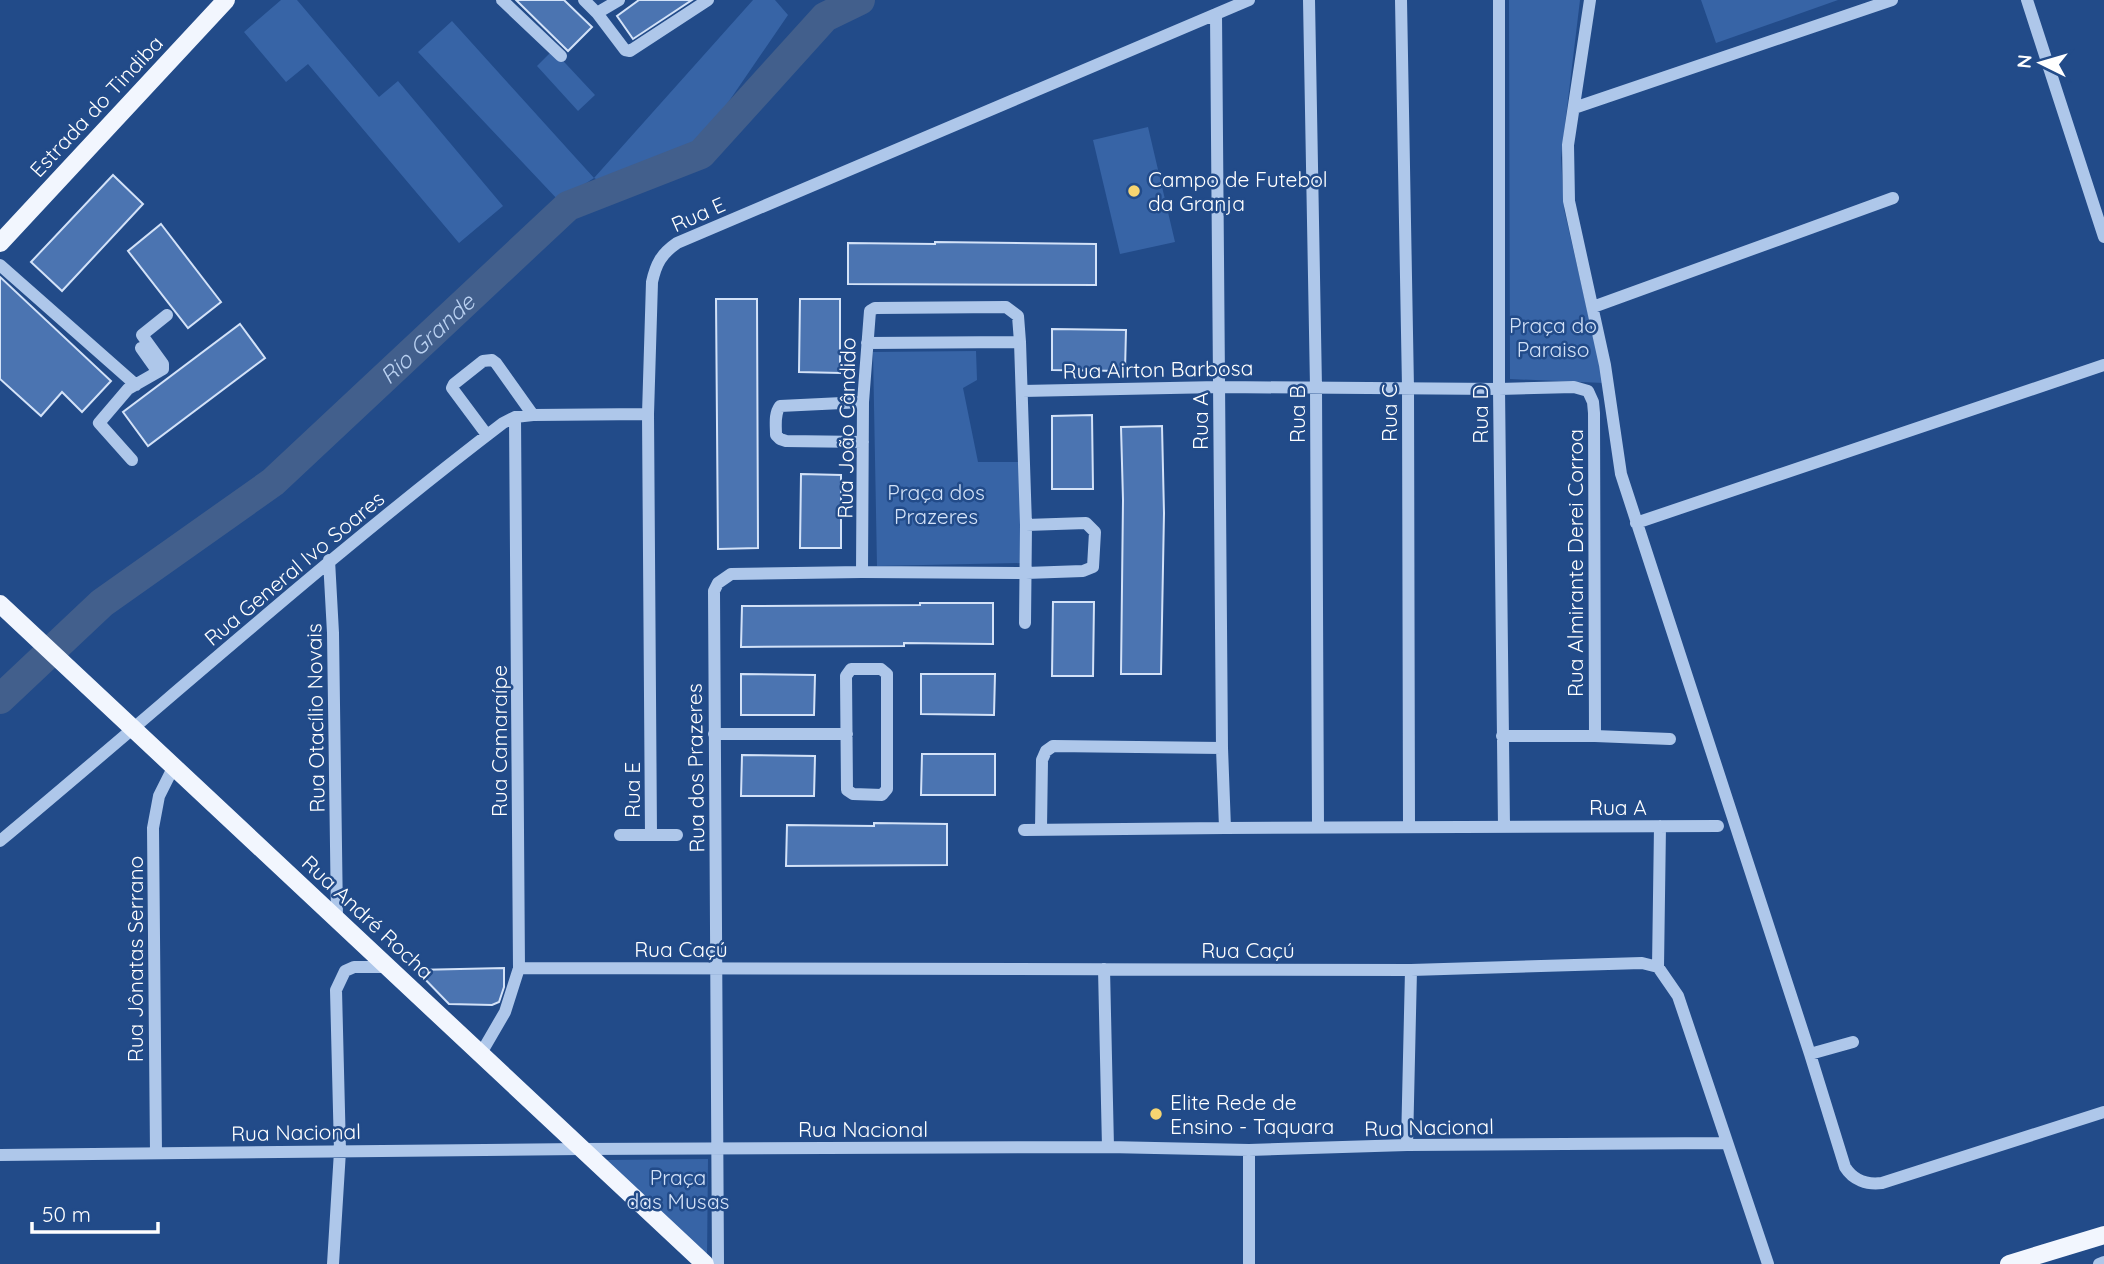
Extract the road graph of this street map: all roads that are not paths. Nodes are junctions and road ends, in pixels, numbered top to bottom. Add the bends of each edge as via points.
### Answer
1 (226, 0) edge
2 (502, 0) edge
3 (584, 0) edge
4 (619, 0) edge
5 (708, 0) edge
6 (1249, 0) edge
7 (1309, 0) edge
8 (1401, 0) edge
9 (1499, 0) edge
10 (1590, 0) edge
11 (1892, 0) edge
12 (2027, 0) edge
13 (597, 13) junction
14 (1216, 14) junction
15 (561, 56) dead end
16 (1574, 108) junction
17 (1893, 198) dead end
18 (2104, 237) edge
19 (0, 243) edge
20 (0, 265) edge
21 (1593, 307) junction
22 (167, 315) dead end
23 (1020, 342) junction
24 (867, 343) junction
25 (141, 348) dead end
26 (2104, 365) edge
27 (158, 372) junction
28 (136, 385) junction
29 (1219, 387) junction
30 (1316, 387) junction
31 (1408, 388) junction
32 (1499, 389) junction
33 (1022, 391) junction
34 (1588, 391) joint
35 (863, 402) junction
36 (648, 414) junction
37 (533, 415) junction
38 (515, 417) junction
39 (487, 435) junction
40 (863, 442) junction
41 (132, 460) dead end
42 (1636, 523) junction
43 (1026, 525) junction
44 (329, 560) junction
45 (862, 572) junction
46 (1026, 573) junction
47 (0, 604) edge
48 (1025, 623) dead end
49 (133, 730) junction
50 (714, 734) junction
51 (847, 734) junction
52 (1502, 736) junction
53 (1595, 736) junction
54 (1670, 739) dead end
55 (1222, 748) junction
56 (173, 768) junction
57 (1660, 826) junction
58 (1718, 826) dead end
59 (1318, 827) junction
60 (1409, 827) junction
61 (1504, 827) junction
62 (1225, 828) junction
63 (1041, 829) junction
64 (1024, 830) dead end
65 (620, 835) dead end
66 (651, 835) junction
67 (677, 835) dead end
68 (0, 841) edge
69 (337, 917) junction
70 (388, 967) junction
71 (1658, 967) junction
72 (519, 968) junction
73 (717, 968) junction
74 (1104, 969) junction
75 (1411, 970) junction
76 (1853, 1042) dead end
77 (1810, 1054) junction
78 (480, 1055) junction
79 (2104, 1112) edge
80 (1725, 1143) junction
81 (1407, 1145) junction
82 (1108, 1147) junction
83 (580, 1149) junction
84 (718, 1149) junction
85 (1249, 1150) junction
86 (340, 1151) junction
87 (156, 1153) junction
88 (0, 1155) edge
89 (2104, 1235) edge
90 (2104, 1262) edge
91 (333, 1264) edge
92 (705, 1264) edge
93 (718, 1264) edge
94 (1250, 1264) edge
95 (1768, 1264) edge
96 (2009, 1264) edge
97 (2099, 1264) edge

1 - 19 main road, Estrada do Tindiba
2 - 15 street
3 - 13 street
4 - 13 street
5 - 13 street via 629,51
6 - 14 street, Rua E
7 - 30 street, Rua B
8 - 31 street, Rua C
9 - 32 street, Rua D
10 - 16 street
11 - 16 street
12 - 18 street
14 - 29 street, Rua A
14 - 36 street, Rua E via 677,243 656,264 652,282
16 - 21 street via 1568,145 1569,201
17 - 21 street
20 - 28 street
21 - 42 street via 1621,474
22 - 27 street via 142,335 163,364
23 - 24 street
23 - 24 street, Rua João Cândido via 1018,316 1006,307 875,308 870,311
23 - 33 street
24 - 35 street, Rua João Cândido
25 - 27 street
26 - 42 street
27 - 28 street
28 - 41 street via 99,423
29 - 30 street, Rua Airton Barbosa
29 - 33 street, Rua Airton Barbosa
29 - 55 street, Rua A
30 - 31 street, Rua Airton Barbosa
30 - 59 street, Rua B
31 - 32 street, Rua Airton Barbosa
31 - 60 street, Rua C
32 - 34 street, Rua Airton Barbosa via 1574,387
32 - 52 street, Rua D
33 - 43 street
34 - 53 street, Rua Almirante Derei Corroa via 1594,413
35 - 40 street, Rua João Cândido
35 - 40 street via 780,406 776,435 786,441
36 - 37 street, Rua General Ivo Soares
36 - 66 street, Rua E
37 - 38 street, Rua General Ivo Soares
37 - 39 street via 496,363 483,361 452,388
38 - 39 street, Rua General Ivo Soares
38 - 72 street, Rua Camaraípe
39 - 44 street, Rua General Ivo Soares
40 - 45 street, Rua João Cândido
42 - 77 street
43 - 46 street
43 - 46 street, Rua dos Prazeres via 1086,523 1095,532 1095,561 1089,570
44 - 49 street, Rua General Ivo Soares
44 - 69 street, Rua Otacílio Novais
45 - 46 street, Rua dos Prazeres
45 - 50 street, Rua dos Prazeres via 731,574 718,583 713,599
46 - 48 street
47 - 49 main road, Rua André Rocha
49 - 56 main road, Rua André Rocha
49 - 68 street, Rua General Ivo Soares
50 - 51 street
50 - 73 street, Rua dos Prazeres
51 - 51 street via 848,671 885,671 887,789 882,795 847,790
52 - 53 street
52 - 61 street, Rua D
53 - 54 street
55 - 62 street, Rua A
55 - 63 street via 1054,746 1042,760
56 - 69 main road, Rua André Rocha
56 - 87 street, Rua Jônatas Serrano via 159,796 153,828
57 - 58 street, Rua A
57 - 61 street, Rua A
57 - 71 street
59 - 60 street, Rua A
59 - 62 street, Rua A
60 - 61 street, Rua A
62 - 63 street, Rua A
63 - 64 street, Rua A
65 - 66 street
66 - 67 street
69 - 70 main road, Rua André Rocha
70 - 78 main road, Rua André Rocha
70 - 86 street via 354,967 345,971 336,989
71 - 75 street, Rua Caçú via 1642,963
71 - 80 street via 1678,996
72 - 73 street, Rua Caçú
72 - 78 street, Rua Camaraípe via 505,1012
73 - 74 street, Rua Caçú
73 - 84 street, Rua dos Prazeres
74 - 75 street, Rua Caçú
74 - 82 street
75 - 81 street
76 - 77 street
77 - 79 street via 1845,1167 1850,1175 1873,1184
78 - 83 main road, Rua André Rocha
80 - 81 street, Rua Nacional
80 - 95 street
81 - 85 street, Rua Nacional
82 - 84 street, Rua Nacional
82 - 85 street, Rua Nacional
83 - 84 street, Rua Nacional
83 - 86 street, Rua Nacional
83 - 92 main road, Rua André Rocha
84 - 93 street, Rua dos Prazeres
85 - 94 street
86 - 87 street, Rua Nacional
86 - 91 street
87 - 88 street, Rua Nacional
89 - 96 main road
90 - 97 street

